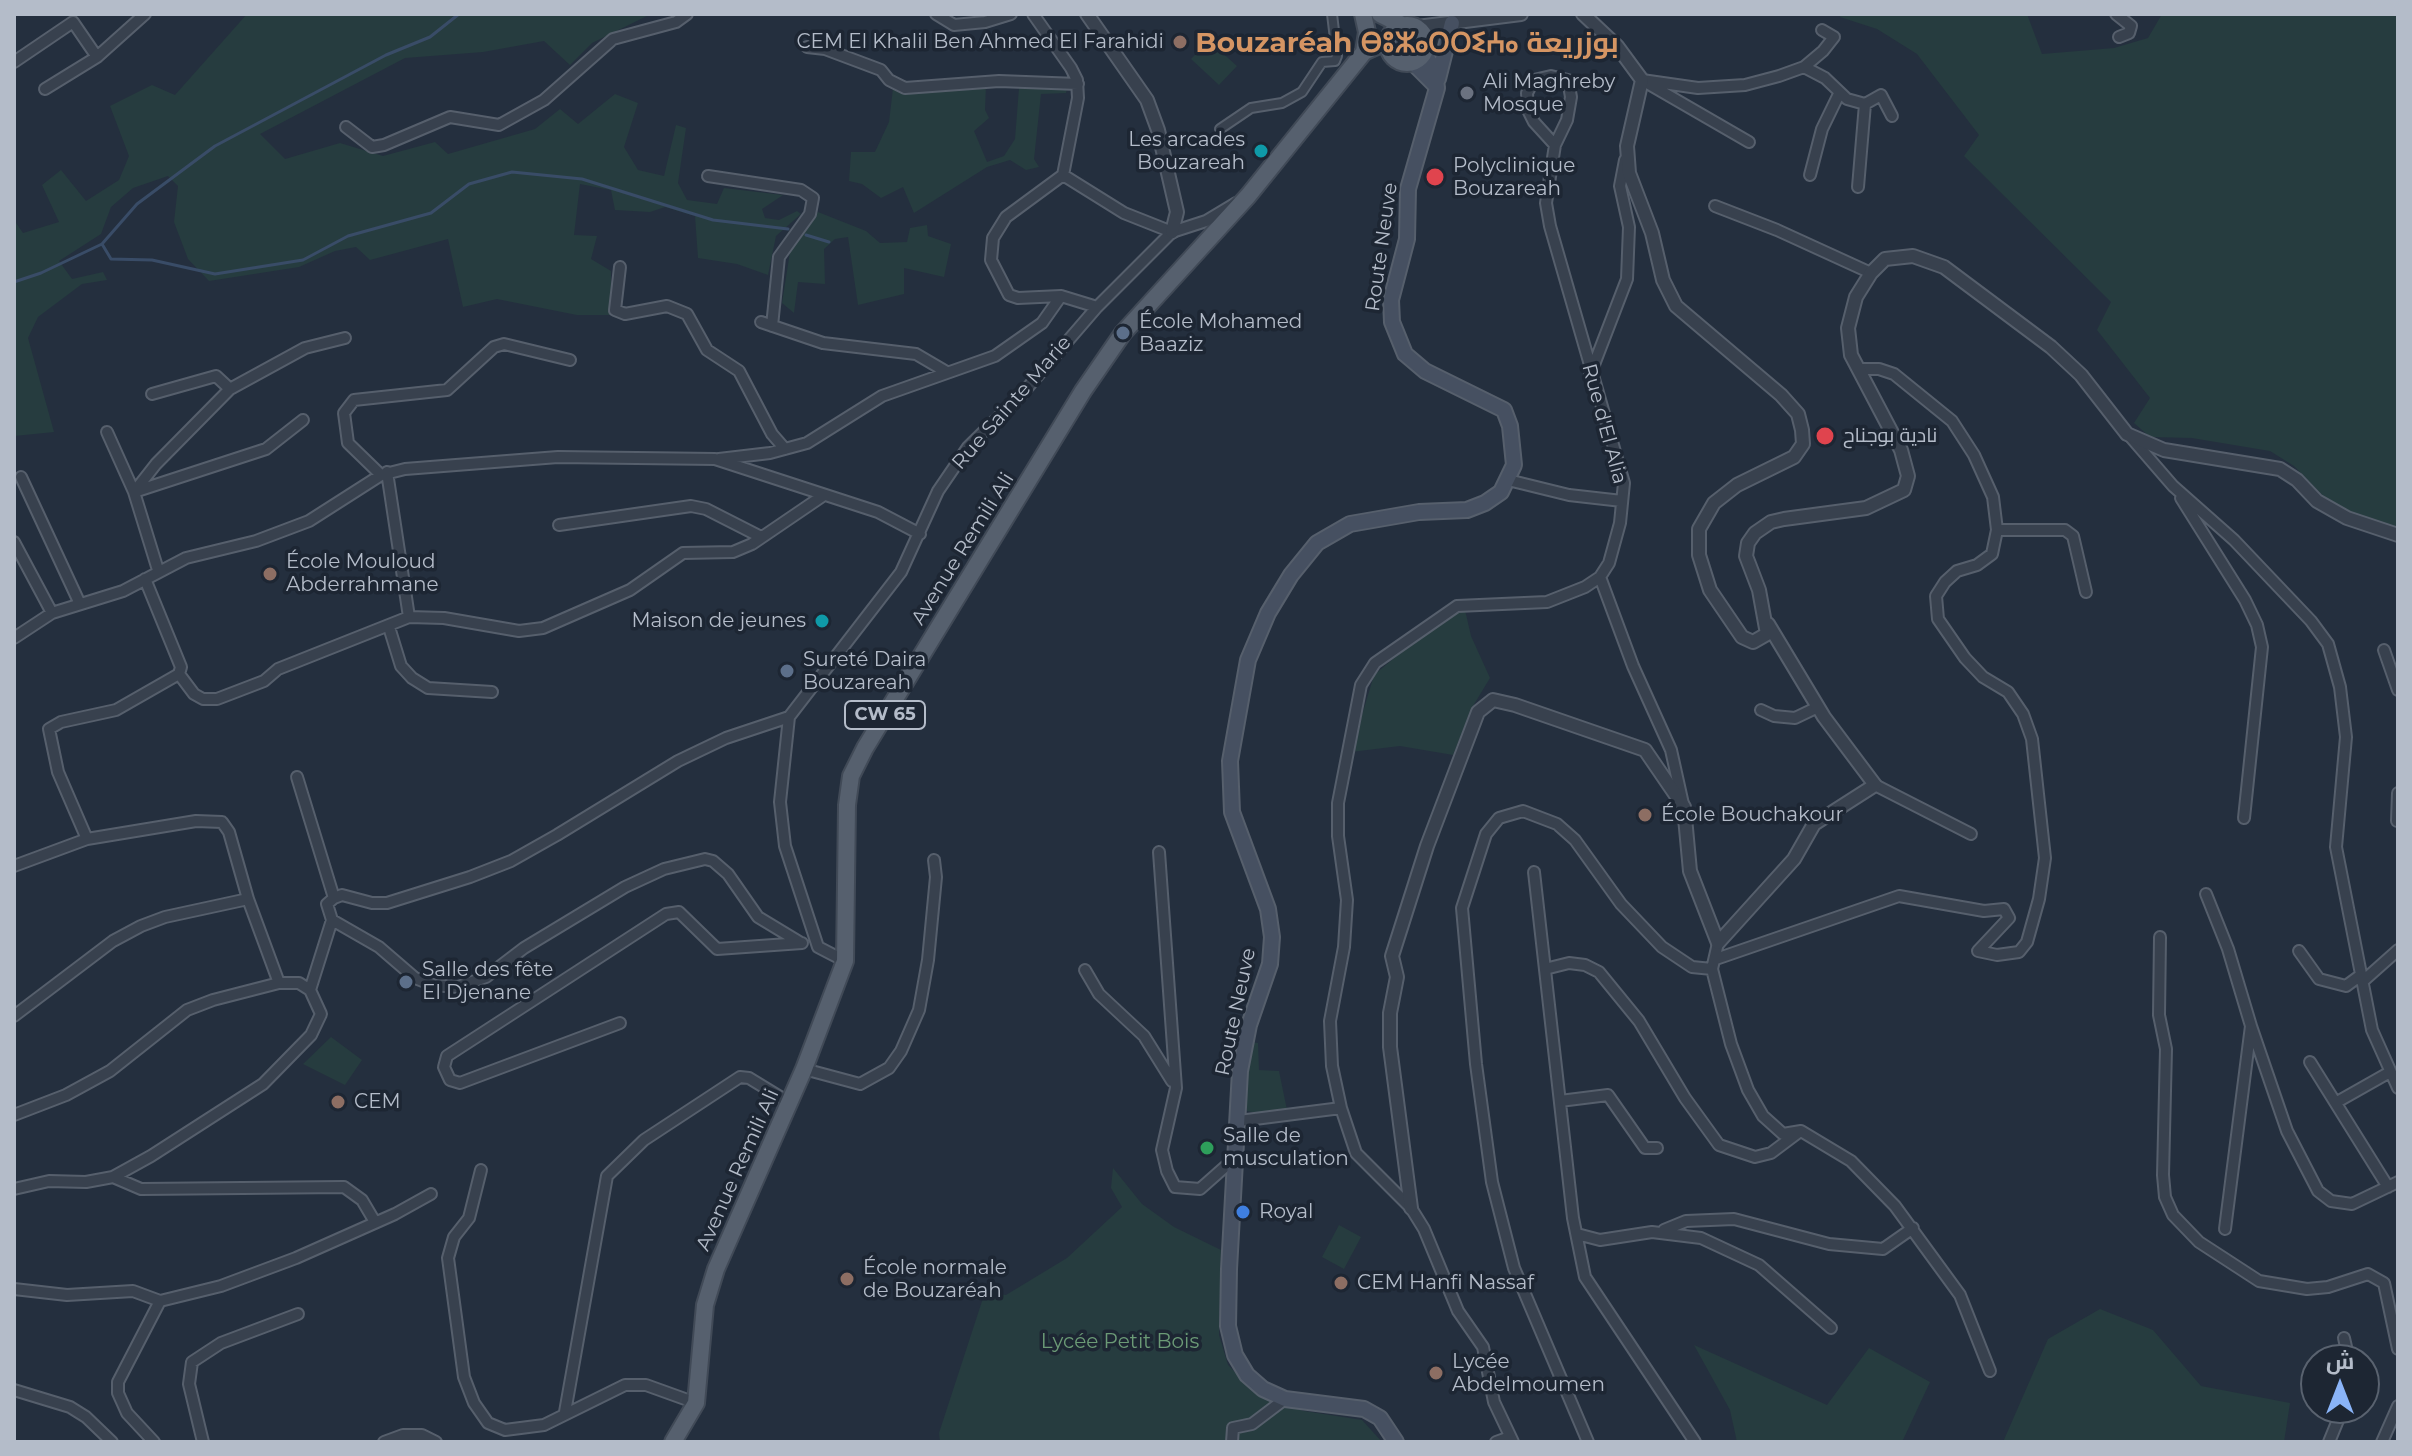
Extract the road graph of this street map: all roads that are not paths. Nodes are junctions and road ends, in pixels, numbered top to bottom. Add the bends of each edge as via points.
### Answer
1 (145, 14) edge
2 (687, 14) edge
3 (936, 14) edge
4 (1011, 14) edge
5 (1033, 14) edge
6 (1087, 14) edge
7 (1332, 14) edge
8 (1363, 14) edge
9 (1380, 14) edge
10 (1521, 14) edge
11 (1583, 14) edge
12 (2116, 14) edge
13 (1448, 24) junction
14 (1822, 30) dead end
15 (2119, 37) dead end
16 (1406, 43) junction
17 (807, 47) dead end
18 (1364, 52) junction
19 (97, 57) junction
20 (14, 62) edge
21 (1804, 67) junction
22 (1642, 80) junction
23 (1078, 84) junction
24 (1437, 84) junction
25 (45, 89) dead end
26 (1839, 94) junction
27 (1865, 104) junction
28 (1892, 116) dead end
29 (346, 127) dead end
30 (1220, 129) dead end
31 (1749, 142) dead end
32 (1555, 145) junction
33 (1627, 146) junction
34 (1063, 175) junction
35 (1810, 175) dead end
36 (708, 176) dead end
37 (1858, 187) dead end
38 (1248, 196) junction
39 (1715, 206) dead end
40 (1172, 232) junction
41 (620, 267) dead end
42 (1871, 273) junction
43 (1061, 296) junction
44 (1097, 307) junction
45 (345, 338) dead end
46 (570, 360) dead end
47 (1860, 369) junction
48 (945, 371) junction
49 (1590, 375) junction
50 (230, 389) junction
51 (152, 394) dead end
52 (303, 420) dead end
53 (107, 432) dead end
54 (2127, 434) junction
55 (785, 449) junction
56 (715, 459) junction
57 (384, 473) junction
58 (21, 477) dead end
59 (1508, 480) junction
60 (2173, 486) junction
61 (134, 492) junction
62 (824, 495) junction
63 (1622, 501) junction
64 (559, 525) dead end
65 (1997, 530) junction
66 (920, 534) junction
67 (2398, 535) edge
68 (761, 537) junction
69 (14, 542) edge
70 (158, 570) junction
71 (1600, 577) junction
72 (145, 579) junction
73 (2086, 592) dead end
74 (80, 604) junction
75 (52, 613) junction
76 (409, 617) junction
77 (14, 620) edge
78 (1768, 624) junction
79 (389, 627) junction
80 (18, 635) edge
81 (2384, 650) dead end
82 (179, 674) junction
83 (2398, 690) edge
84 (492, 692) dead end
85 (1818, 707) junction
86 (1761, 710) dead end
87 (789, 717) junction
88 (297, 777) dead end
89 (1875, 785) junction
90 (2398, 793) edge
91 (1684, 807) junction
92 (2244, 818) dead end
93 (2397, 821) edge
94 (1971, 834) dead end
95 (87, 839) junction
96 (1159, 852) dead end
97 (934, 860) dead end
98 (14, 866) edge
99 (1534, 872) dead end
100 (2206, 894) dead end
101 (334, 898) junction
102 (248, 899) junction
103 (332, 920) junction
104 (2160, 937) dead end
105 (802, 943) junction
106 (1718, 943) junction
107 (818, 947) junction
108 (2398, 950) edge
109 (2299, 951) dead end
110 (845, 961) junction
111 (1714, 964) junction
112 (1545, 969) junction
113 (1085, 970) dead end
114 (2361, 979) junction
115 (279, 983) junction
116 (310, 990) junction
117 (14, 1016) edge
118 (620, 1023) dead end
119 (2251, 1026) junction
120 (2310, 1062) dead end
121 (804, 1069) junction
122 (2390, 1072) junction
123 (1176, 1088) junction
124 (2398, 1088) edge
125 (1560, 1101) junction
126 (2337, 1102) junction
127 (790, 1103) junction
128 (1341, 1108) junction
129 (14, 1115) edge
130 (1239, 1121) junction
131 (1801, 1131) junction
132 (1657, 1148) dead end
133 (1235, 1158) junction
134 (481, 1170) dead end
135 (113, 1177) junction
136 (2393, 1184) edge
137 (14, 1189) edge
138 (431, 1194) dead end
139 (1411, 1208) junction
140 (375, 1222) junction
141 (1913, 1228) junction
142 (2225, 1229) dead end
143 (1658, 1232) junction
144 (1577, 1234) junction
145 (14, 1289) edge
146 (160, 1301) junction
147 (298, 1314) dead end
148 (1831, 1328) dead end
149 (2344, 1338) dead end
150 (2345, 1344) edge
151 (2398, 1349) edge
152 (1990, 1371) dead end
153 (14, 1390) edge
154 (1285, 1399) junction
155 (696, 1403) junction
156 (2398, 1406) edge
157 (565, 1412) junction
158 (1512, 1440) edge
159 (112, 1442) edge
160 (154, 1442) edge
161 (203, 1442) edge
162 (384, 1442) edge
163 (436, 1442) edge
164 (673, 1442) edge
165 (1232, 1442) edge
166 (1396, 1442) edge
167 (1496, 1442) edge
168 (1588, 1442) edge
169 (1695, 1442) edge
170 (2382, 1442) edge

1 - 19 street
2 - 29 street via 676,22 613,39 544,100 499,125 450,117 372,147
3 - 4 street via 954,25
5 - 23 street
6 - 40 street via 1147,100 1172,183 1177,212
7 - 30 street via 1335,61 1322,62 1302,92 1282,103 1251,108
8 - 16 main road
8 - 18 main road
9 - 16 main road
10 - 13 street
11 - 22 street via 1617,46
12 - 15 street via 2131,26
13 - 16 street
13 - 24 main road
14 - 21 street via 1834,37
16 - 18 main road, Avenue Remili Ali / CW 65
16 - 24 main road
17 - 23 street via 881,70 905,88 999,81
18 - 38 main road, Avenue Remili Ali / CW 65
19 - 20 street via 73,22
19 - 25 street
21 - 22 street via 1745,85 1698,88
21 - 26 street via 1825,78
22 - 31 street
22 - 33 street
23 - 34 street
24 - 59 main road, Route Neuve via 1408,189 1407,239 1391,300 1392,322 1405,354 1425,371 1504,410 1514,465
26 - 27 street
26 - 35 street via 1822,129
27 - 28 street via 1881,95
27 - 37 street
32 - 32 street, Rue d'El Alia via 1571,97 1568,80 1551,76 1534,80 1528,101 1534,122
32 - 49 street, Rue d'El Alia via 1546,203
33 - 49 street via 1620,186 1629,227 1627,279
33 - 78 street via 1636,199 1676,306 1798,414 1803,444 1794,457 1737,485 1714,503 1699,529 1710,590 1727,617 1742,637 1753,642 1767,634
34 - 40 street via 1124,213
34 - 43 street via 1006,217 990,251 995,274 1009,295
36 - 48 street via 801,190 813,198 810,214 779,257 766,324 823,343 916,354
38 - 40 street, Rue Sainte Marie via 1206,221
38 - 110 main road, Avenue Remili Ali / CW 65 via 1123,333 865,748 851,776 847,805
39 - 42 street
40 - 44 street, Rue Sainte Marie
41 - 55 street via 615,310 625,314 667,306 687,314 707,350 739,371
42 - 47 street via 1856,297 1848,328 1851,355
42 - 54 street via 1885,259 1913,256 1944,267 2051,347 2081,375
43 - 44 street
43 - 48 street via 1042,323 1018,343
44 - 66 street, Rue Sainte Marie via 968,447 938,491
45 - 50 street via 305,348
46 - 57 street via 504,344 447,390 354,400 344,413 348,443
47 - 65 street via 1894,374 1952,421 1993,497
47 - 78 street via 1901,450 1908,476 1904,490 1866,508 1784,519 1755,533 1746,556
48 - 55 street via 882,396 807,443
49 - 63 street, Rue d'El Alia via 1624,483
50 - 51 street via 216,376
50 - 61 street
52 - 61 street via 266,449
53 - 61 street
54 - 60 street
54 - 67 street via 2164,450 2280,469 2327,507
55 - 56 street
56 - 57 street via 558,457
56 - 62 street
57 - 70 street via 285,532
57 - 76 street
58 - 74 street
59 - 63 street
59 - 130 main road, Route Neuve via 1493,498 1467,510 1350,524 1317,543 1291,575 1248,660 1230,761 1232,812 1268,909 1272,937 1270,964 1240,1071
60 - 92 street via 2245,600 2262,647
60 - 114 street via 2234,540 2328,644 2346,737 2336,847
61 - 70 street
62 - 66 street via 878,512
62 - 68 street
63 - 71 street, Rue d'El Alia via 1609,563
64 - 68 street via 691,506
65 - 73 street via 2065,530 2073,536
65 - 111 street via 1992,554 1957,571 1936,596 1938,619 1974,667 2008,692 2032,739 2045,858 2027,942 2019,952 1978,951 2009,918 2004,909 1984,911 1899,896
66 - 87 street, Rue Sainte Marie via 881,602
68 - 76 street via 733,552 683,553 630,590 543,628 519,631
69 - 75 street
70 - 72 street
71 - 91 street via 1671,750
71 - 128 street via 1547,602 1457,606 1375,663 1361,685 1338,803 1347,900 1330,1021
72 - 74 street
72 - 82 street via 181,667
74 - 75 street
75 - 80 street
76 - 79 street
77 - 80 street
78 - 85 street
79 - 82 street via 278,669 264,681 217,699 194,694
79 - 84 street via 401,666 412,678 428,688
81 - 83 street
82 - 95 street via 116,710 49,729 58,772
85 - 86 street via 1795,718
85 - 89 street
87 - 101 street via 678,761 511,861 387,903
87 - 107 street via 780,802 785,846
88 - 101 street
89 - 94 street
89 - 106 street via 1814,824 1794,859
90 - 93 street
91 - 106 street via 1690,871
91 - 139 street via 1645,750 1515,705 1493,700 1478,712 1392,956 1397,977 1390,1047
95 - 98 street
95 - 102 street via 196,821 222,822
96 - 123 street
97 - 121 street via 928,960 919,1010 901,1051 889,1068 860,1084
99 - 112 street
100 - 119 street
101 - 103 street via 327,904
102 - 115 street
102 - 117 street via 141,926
103 - 105 street via 379,947 415,978 458,987 486,977 625,887 664,869 705,859 728,874 758,917
103 - 116 street
104 - 151 street via 2159,1015 2166,1049 2163,1175 2173,1215 2199,1242 2259,1281 2307,1289 2368,1274 2384,1283
105 - 107 street
105 - 118 street via 717,949 679,912 666,914 447,1056 444,1067 450,1080 460,1083
106 - 111 street
107 - 110 street
108 - 114 street
109 - 114 street via 2319,979 2346,986
110 - 121 main road, Avenue Remili Ali / CW 65
111 - 131 street via 1748,1090 1763,1116 1783,1134
111 - 168 street via 1692,967 1662,947 1557,824 1523,811 1499,818 1486,834 1462,908 1492,1182 1514,1268
112 - 125 street
112 - 131 street via 1569,963 1599,972 1639,1021 1719,1145 1755,1157 1771,1153
113 - 123 street via 1099,994 1144,1036
114 - 122 street via 2372,1030
115 - 116 street via 299,983
115 - 129 street via 187,1010 110,1071
116 - 135 street via 321,1014 317,1024 263,1084
119 - 136 street via 2287,1131 2318,1191 2331,1201 2352,1204
119 - 142 street
120 - 126 street
121 - 127 main road, Avenue Remili Ali / CW 65
122 - 124 street
122 - 126 street
123 - 133 street via 1162,1150 1175,1187 1200,1189
125 - 132 street via 1608,1095 1645,1148
125 - 144 street
126 - 136 street
127 - 155 main road, Avenue Remili Ali / CW 65 via 708,1293
127 - 157 street via 740,1077 644,1140 607,1176
128 - 130 street
128 - 139 street via 1356,1153
130 - 133 main road, Route Neuve
131 - 141 street via 1851,1161
133 - 154 main road, Route Neuve via 1228,1326 1247,1375
134 - 157 street via 469,1218 454,1237 448,1258 464,1377 488,1423 505,1430 544,1425
135 - 137 street
135 - 140 street via 141,1189 344,1187 362,1200
138 - 140 street
139 - 158 street via 1458,1311 1483,1347 1494,1402
140 - 146 street via 221,1286
141 - 143 street via 1883,1249 1829,1244 1734,1219 1686,1221
141 - 152 street via 1960,1295
143 - 144 street via 1617,1240
143 - 148 street via 1701,1238 1737,1252
144 - 169 street via 1585,1277
145 - 146 street via 67,1295 133,1291
146 - 160 street via 118,1382 127,1413
147 - 161 street via 221,1343 192,1362 189,1384
149 - 150 street
153 - 159 street via 70,1407
154 - 165 street via 1252,1424 1233,1428
154 - 166 main road, Route Neuve via 1364,1409 1380,1418
155 - 157 street via 646,1385 625,1385
155 - 164 main road, Avenue Remili Ali / CW 65
156 - 170 street
158 - 167 street
162 - 163 street via 403,1435

